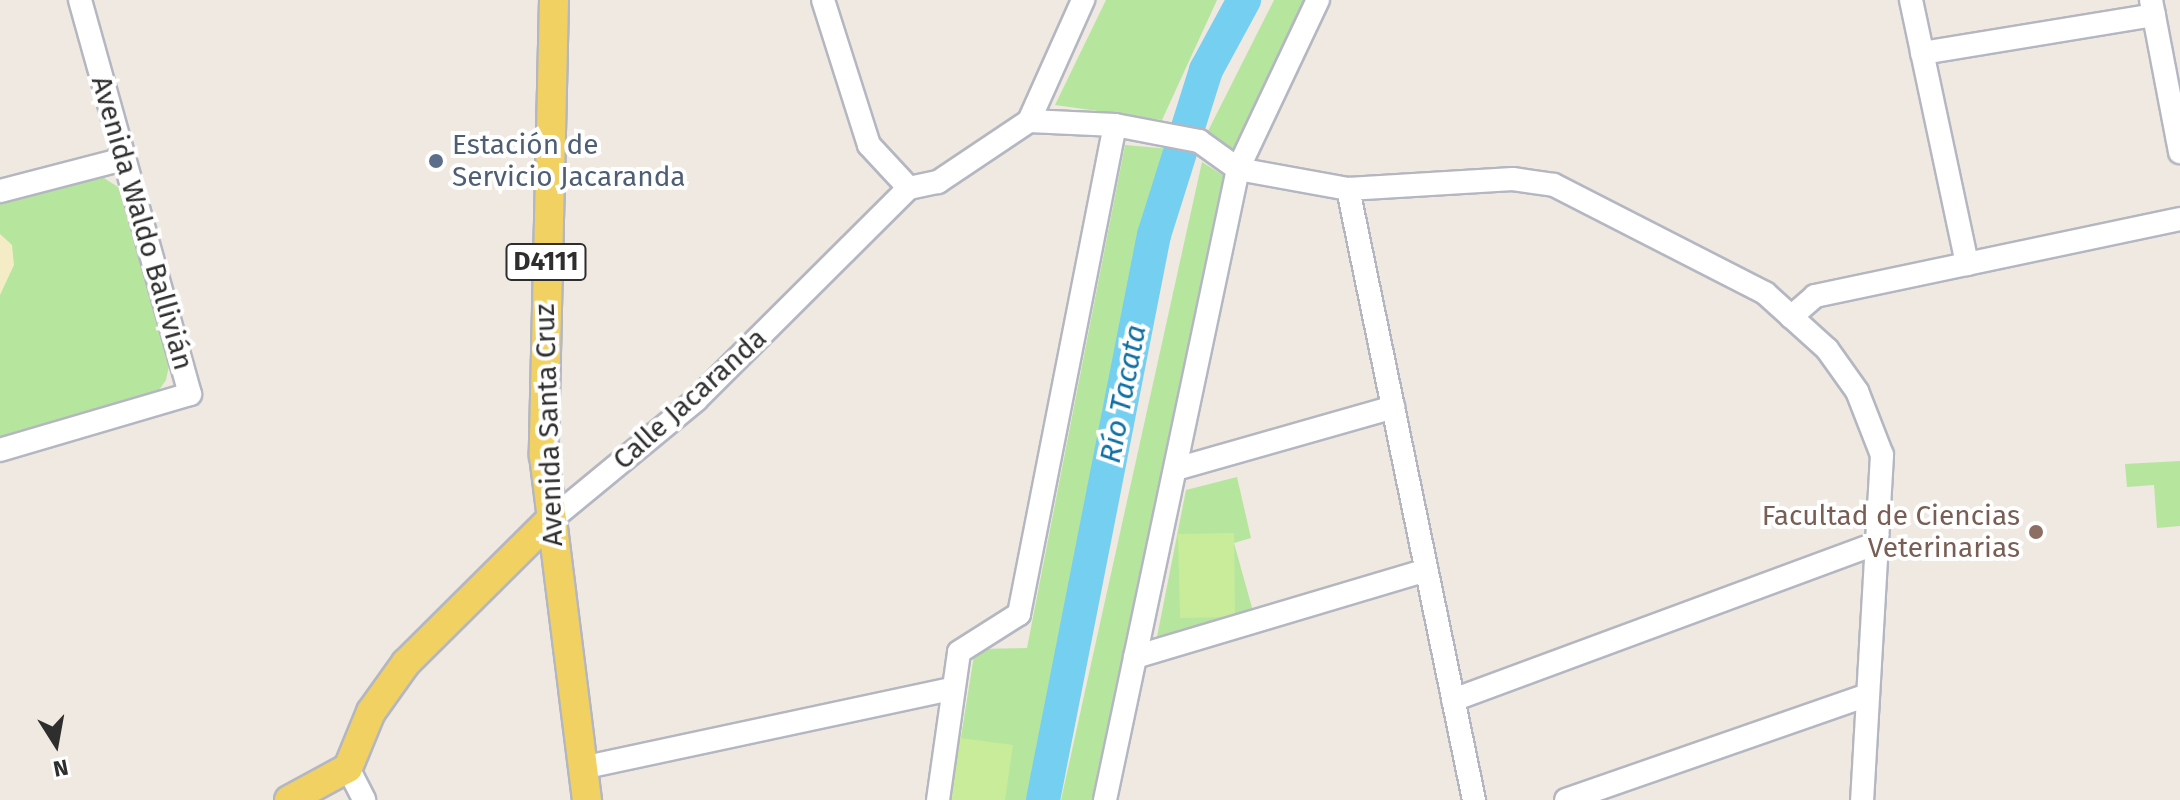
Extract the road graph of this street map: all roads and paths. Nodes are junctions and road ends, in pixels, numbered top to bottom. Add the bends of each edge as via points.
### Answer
1 (80, 0) edge
2 (554, 0) edge
3 (823, 0) edge
4 (1083, 0) edge
5 (1318, 0) edge
6 (1911, 0) edge
7 (2152, 8) edge
8 (1922, 53) junction
9 (1029, 121) junction
10 (1115, 125) junction
11 (2180, 152) edge
12 (124, 159) junction
13 (1238, 169) junction
14 (909, 188) junction
15 (1348, 189) junction
16 (0, 191) edge
17 (2180, 219) edge
18 (1967, 264) junction
19 (1791, 317) junction
20 (1393, 407) junction
21 (0, 450) edge
22 (1176, 469) junction
23 (547, 523) junction
24 (1874, 544) junction
25 (1426, 570) junction
26 (1135, 657) junction
27 (951, 689) junction
28 (1867, 695) junction
29 (1453, 700) junction
30 (348, 768) junction
31 (582, 768) junction
32 (289, 800) edge
33 (364, 800) edge
34 (587, 800) edge
35 (938, 800) edge
36 (1105, 800) edge
37 (1474, 800) edge
38 (1566, 800) edge
39 (1862, 800) edge

1 - 12 street, Avenida Waldo Ballivián
2 - 23 main road, Avenida Santa Cruz / D4111 via 542,385
3 - 14 street via 869,145
4 - 9 street
5 - 13 street
6 - 8 street
7 - 8 street
7 - 11 street
8 - 18 street
9 - 10 street
9 - 14 street, Calle Jacaranda via 938,182
10 - 13 street via 1199,141
10 - 27 street via 1019,614 959,652
12 - 16 street
12 - 21 street, Avenida Waldo Ballivián via 190,394
13 - 15 street
13 - 22 street
14 - 23 street, Calle Jacaranda via 696,400
15 - 19 street via 1513,179 1554,185 1765,293
15 - 20 street
17 - 18 street
18 - 19 street via 1815,296
19 - 24 street via 1857,391 1882,455
20 - 22 street
20 - 25 street
22 - 26 street
23 - 30 main road, Calle Jacaranda via 406,663 371,712
23 - 31 main road, Avenida Santa Cruz / D4111
24 - 28 street
24 - 29 street
25 - 26 street
25 - 29 street
26 - 36 street
27 - 31 street
27 - 35 street
28 - 38 street
28 - 39 street
29 - 37 street
30 - 32 main road
30 - 33 street
31 - 34 main road, Avenida Santa Cruz / D4111

